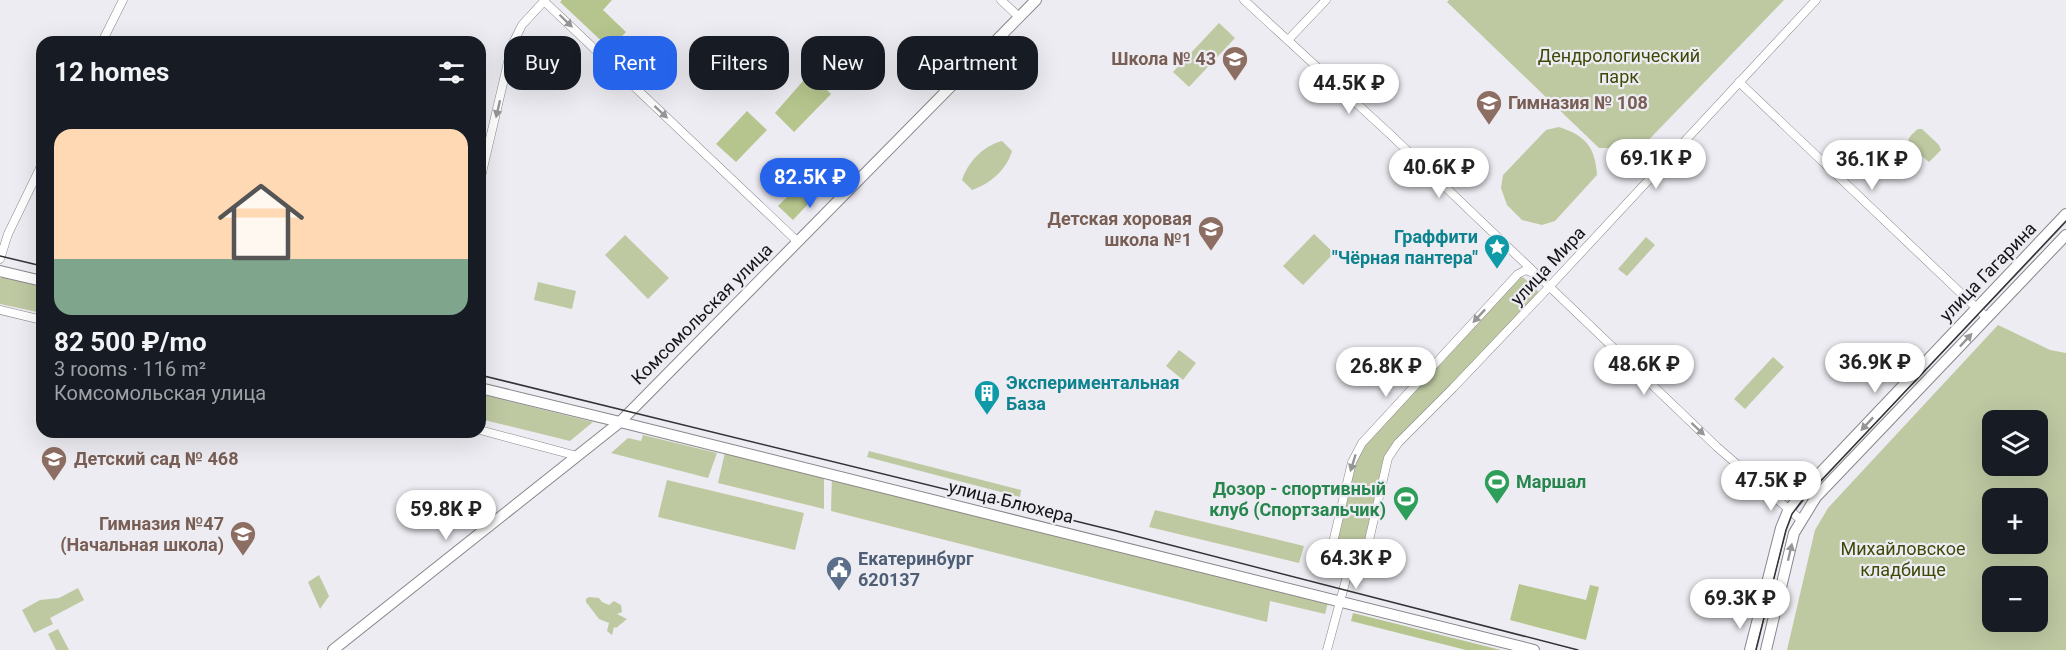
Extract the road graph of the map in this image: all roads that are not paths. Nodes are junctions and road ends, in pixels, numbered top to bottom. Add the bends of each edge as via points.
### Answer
1 (123, 0) edge
2 (545, 0) edge
3 (1001, 0) edge
4 (1036, 0) edge
5 (1244, 0) edge
6 (1326, 0) edge
7 (1816, 0) edge
8 (1019, 17) junction
9 (105, 36) edge
10 (1288, 40) junction
11 (1739, 82) junction
12 (486, 156) edge
13 (36, 177) edge
14 (2066, 214) edge
15 (2066, 235) edge
16 (798, 242) junction
17 (0, 259) edge
18 (0, 271) edge
19 (1538, 275) junction
20 (36, 280) edge
21 (1550, 286) junction
22 (1977, 308) junction
23 (0, 310) edge
24 (1988, 318) junction
25 (36, 319) edge
26 (486, 389) edge
27 (620, 422) junction
28 (486, 432) edge
29 (577, 456) junction
30 (1788, 511) junction
31 (1801, 520) junction
32 (1348, 572) junction
33 (1340, 601) junction
34 (333, 650) edge
35 (1327, 650) edge
36 (1534, 650) edge
37 (1750, 650) edge
38 (1766, 650) edge

1 - 9 street
2 -> 12 street via 522,25 512,45
2 -> 16 street
3 - 8 street
4 - 8 main road, Комсомольская улица
5 - 10 street
6 - 10 street
7 - 11 street, улица Мира
8 - 16 main road, Комсомольская улица
10 - 19 street
11 - 21 street, улица Мира
11 - 22 street
13 - 17 street
14 - 22 main road, улица Гагарина
15 - 24 main road, улица Гагарина
16 - 27 main road, Комсомольская улица
18 - 20 main road
19 - 21 street
19 -> 32 street, улица Мира via 1526,270 1516,276 1362,443 1353,462 1331,551 1335,565
21 -> 30 street via 1646,381
21 - 32 street, улица Мира via 1391,451 1364,562 1355,572
22 - 24 street
22 -> 30 main road, улица Гагарина
23 - 25 street
31 -> 24 main road, улица Гагарина via 1816,498
26 - 27 main road, улица Блюхера
27 - 29 main road, Комсомольская улица
27 - 33 main road, улица Блюхера
28 - 29 street
29 - 34 main road, Комсомольская улица
30 - 31 street
30 - 37 main road, улица Гагарина
38 -> 31 main road, улица Гагарина via 1794,533
32 - 33 street, улица Мира
33 - 35 street, улица Мира
33 - 36 main road, улица Блюхера

